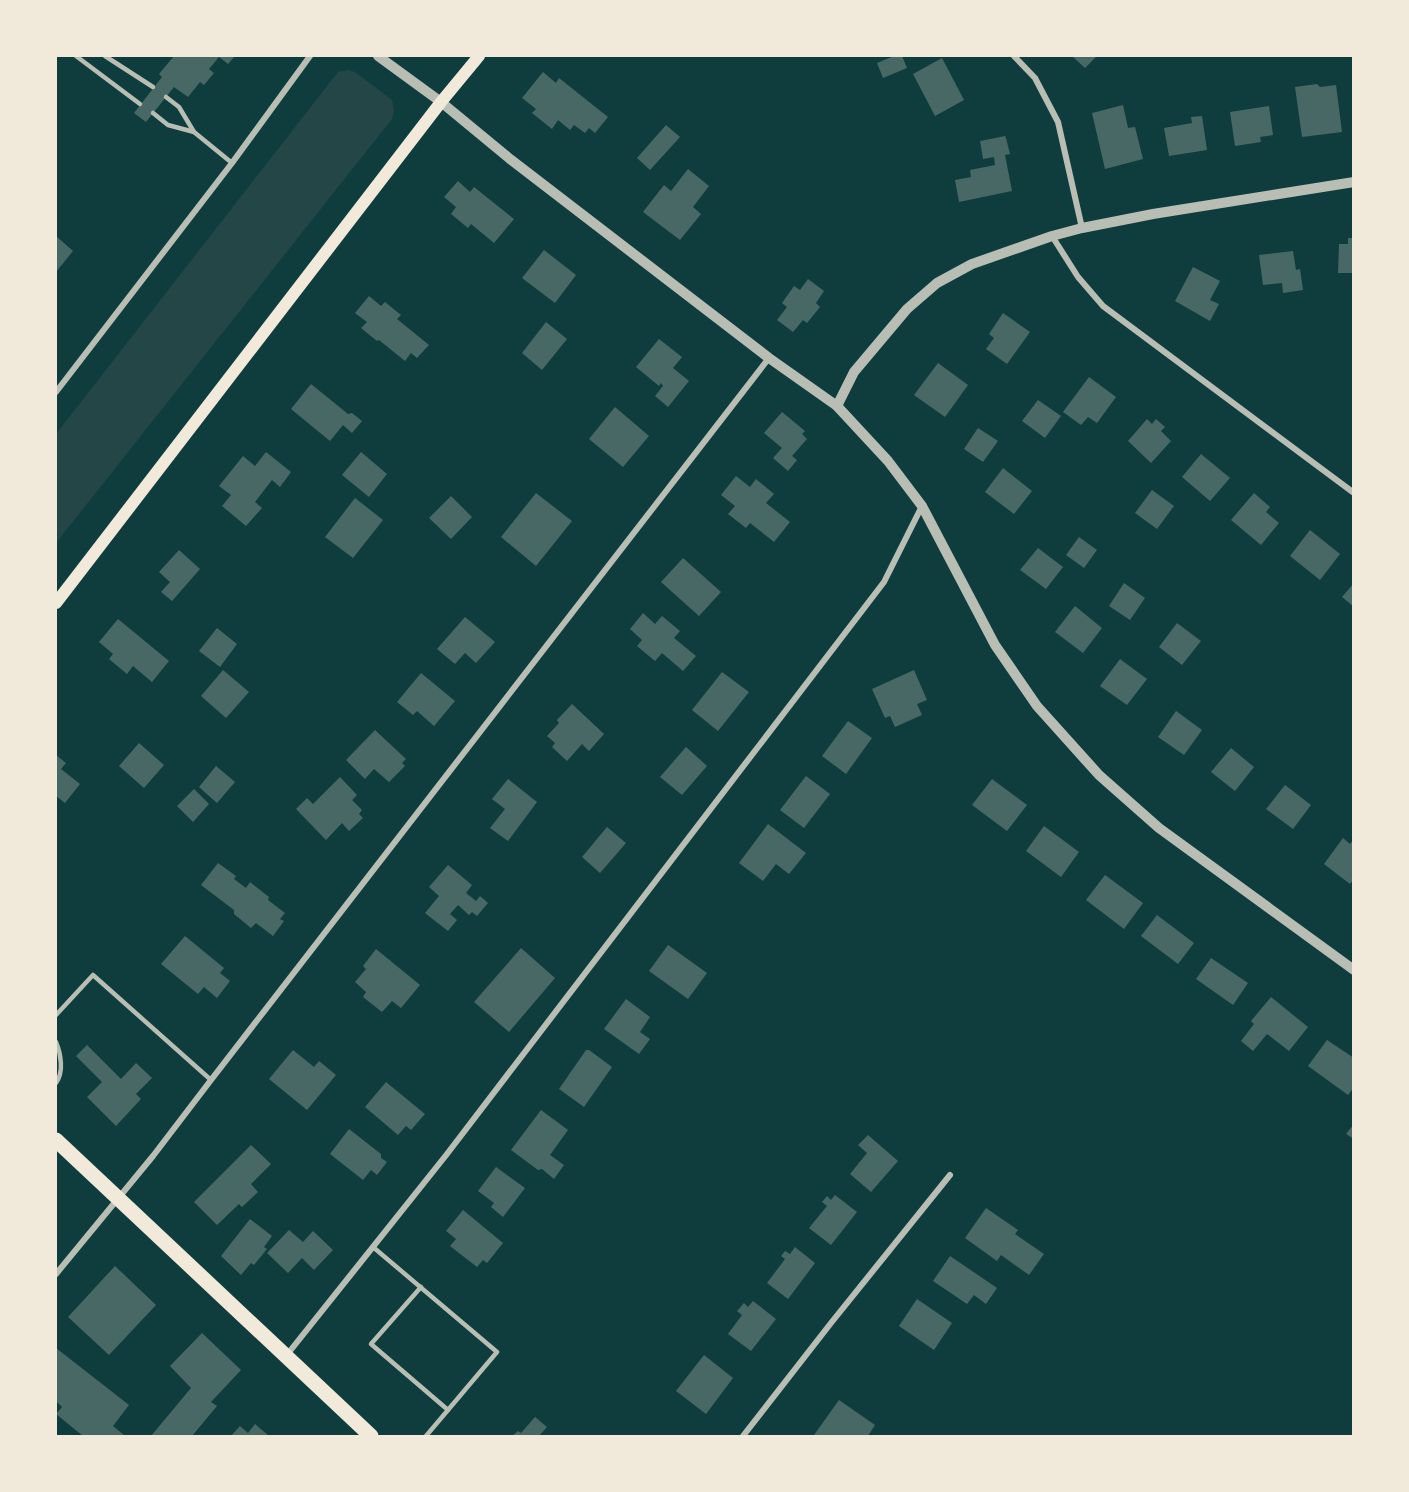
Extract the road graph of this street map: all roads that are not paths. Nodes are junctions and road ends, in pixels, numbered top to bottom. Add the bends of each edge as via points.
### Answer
1 (76, 56) edge
2 (105, 56) edge
3 (310, 56) edge
4 (378, 56) edge
5 (479, 56) edge
6 (1014, 56) edge
7 (153, 87) dead end
8 (166, 97) dead end
9 (441, 102) junction
10 (140, 104) dead end
11 (153, 113) dead end
12 (194, 132) junction
13 (232, 164) junction
14 (1353, 182) edge
15 (1082, 228) junction
16 (1052, 236) junction
17 (769, 358) junction
18 (56, 392) edge
19 (837, 406) junction
20 (1353, 493) edge
21 (922, 506) junction
22 (56, 603) edge
23 (1353, 970) edge
24 (56, 1015) edge
25 (56, 1042) edge
26 (211, 1080) junction
27 (56, 1083) edge
28 (56, 1140) edge
29 (950, 1176) dead end
30 (117, 1198) junction
31 (373, 1247) junction
32 (56, 1274) edge
33 (421, 1287) junction
34 (286, 1357) junction
35 (448, 1410) junction
36 (371, 1437) edge
37 (426, 1437) edge
38 (743, 1437) edge

1 - 10 lane
2 - 7 lane
3 - 13 street
4 - 9 street
5 - 9 main road
6 - 15 street via 1035,78 1058,122
8 - 12 lane via 179,107
9 - 17 street
9 - 22 main road
11 - 12 lane via 168,125
12 - 13 lane
13 - 18 street
14 - 15 street
15 - 16 street
16 - 19 street via 972,264 937,283 907,309 854,372
16 - 20 street via 1078,277 1103,306
17 - 19 street
17 - 26 street
19 - 21 street via 888,461
21 - 23 street via 995,645 1037,706 1099,775 1159,828
21 - 31 street via 884,582
24 - 26 lane via 93,975
25 - 27 lane via 61,1060
26 - 30 street
28 - 30 main road
29 - 38 street
30 - 32 street
30 - 34 main road
31 - 33 lane
31 - 34 street
33 - 35 lane via 497,1352
33 - 35 lane via 371,1344
34 - 36 main road
35 - 37 lane

